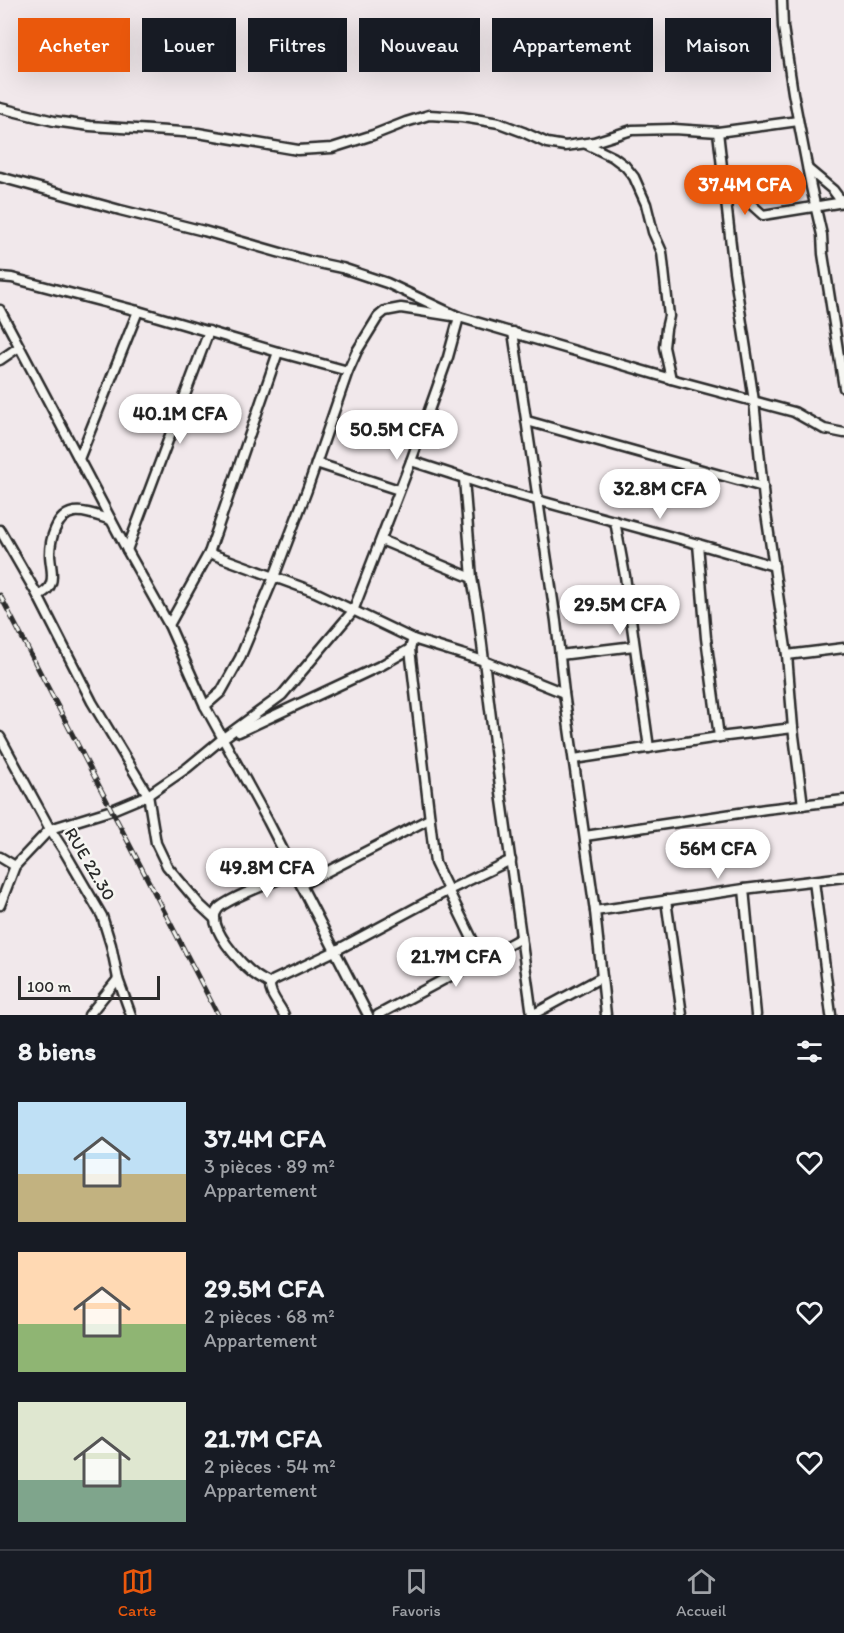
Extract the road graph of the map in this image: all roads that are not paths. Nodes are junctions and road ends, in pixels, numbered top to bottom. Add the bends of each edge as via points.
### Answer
1 (782, 0) edge
2 (0, 108) edge
3 (798, 121) junction
4 (718, 132) junction
5 (586, 144) junction
6 (807, 169) junction
7 (0, 177) edge
8 (723, 179) junction
9 (843, 202) edge
10 (815, 206) junction
11 (0, 277) edge
12 (0, 310) edge
13 (138, 311) junction
14 (459, 317) junction
15 (209, 331) junction
16 (513, 333) junction
17 (19, 347) junction
18 (278, 352) junction
19 (0, 360) edge
20 (348, 370) junction
21 (671, 379) junction
22 (844, 388) edge
23 (754, 401) junction
24 (527, 421) junction
25 (844, 433) edge
26 (79, 459) junction
27 (411, 461) junction
28 (316, 463) junction
29 (464, 479) junction
30 (763, 487) junction
31 (399, 490) junction
32 (539, 501) junction
33 (111, 520) junction
34 (615, 521) junction
35 (0, 530) edge
36 (381, 540) junction
37 (698, 544) junction
38 (127, 550) junction
39 (209, 552) junction
40 (774, 566) junction
41 (274, 577) junction
42 (472, 578) junction
43 (38, 596) junction
44 (352, 610) junction
45 (169, 625) junction
46 (413, 639) junction
47 (634, 646) junction
48 (844, 648) edge
49 (410, 649) junction
50 (560, 655) junction
51 (787, 655) junction
52 (484, 661) junction
53 (564, 693) junction
54 (205, 706) junction
55 (793, 728) junction
56 (0, 737) edge
57 (719, 737) junction
58 (222, 739) junction
59 (649, 748) junction
60 (574, 759) junction
61 (148, 795) junction
62 (844, 800) edge
63 (803, 805) junction
64 (429, 819) junction
65 (50, 829) junction
66 (585, 836) junction
67 (0, 856) edge
68 (510, 860) junction
69 (15, 867) junction
70 (295, 873) junction
71 (844, 877) edge
72 (814, 881) junction
73 (301, 885) junction
74 (744, 888) junction
75 (449, 890) junction
76 (666, 900) junction
77 (0, 905) edge
78 (595, 911) junction
79 (215, 919) junction
80 (521, 938) junction
81 (335, 951) junction
82 (482, 959) junction
83 (602, 977) junction
84 (118, 978) junction
85 (270, 984) junction
86 (88, 1015) edge
87 (131, 1015) edge
88 (285, 1015) edge
89 (368, 1015) edge
90 (378, 1015) edge
91 (532, 1015) edge
92 (606, 1015) edge
93 (682, 1015) edge
94 (756, 1015) edge
95 (831, 1015) edge

1 - 3 street
2 - 5 street via 81,125 198,133 298,150 332,148 429,115 499,123 556,145
3 - 4 street
3 - 6 street
4 - 5 street via 632,130
4 - 8 street
5 - 21 street via 625,166 646,204 662,252 669,316 664,347
6 - 9 street
6 - 10 street
7 - 14 street via 342,268 387,283
8 - 10 street via 763,215
8 - 23 street
9 - 10 street
10 - 22 street
11 - 13 street
12 - 17 street
13 - 15 street
13 - 26 street
14 - 16 street
14 - 20 street via 401,308 385,311
14 - 27 street
15 - 18 street
15 - 38 street
16 - 21 street
16 - 24 street
17 - 19 street
17 - 26 street
18 - 20 street
18 - 39 street
20 - 28 street
21 - 23 street
23 - 25 street via 794,412 824,429
23 - 30 street
24 - 30 street
24 - 32 street
26 - 33 street
27 - 29 street
27 - 31 street
28 - 31 street
28 - 41 street
29 - 32 street
29 - 42 street
30 - 40 street
31 - 36 street
32 - 34 street
32 - 50 street
33 - 38 street
33 - 43 street via 75,512 67,515 54,531 50,544 52,580 48,590
34 - 37 street
34 - 47 street
35 - 43 street
36 - 42 street
36 - 44 street
37 - 40 street
37 - 57 street
38 - 45 street
39 - 41 street
39 - 45 street
40 - 51 street
41 - 44 street
41 - 54 street via 240,658 221,692
42 - 52 street
43 - 61 street via 92,702
44 - 46 street
44 - 58 street via 282,695
45 - 54 street
46 - 49 street
46 - 52 street
47 - 50 street
47 - 59 street
48 - 51 street
49 - 58 street
49 - 64 street
50 - 53 street
51 - 55 street
52 - 53 street
52 - 68 street
53 - 60 street
54 - 58 street
55 - 57 street
55 - 63 street
56 - 65 street, RUE 22.30
57 - 59 street
58 - 61 street
58 - 70 street
59 - 60 street
60 - 66 street
61 - 65 street
61 - 79 street via 156,843 167,866
62 - 63 street
63 - 66 street
64 - 73 street
64 - 75 street via 435,863
65 - 69 street
65 - 84 street, RUE 22.30 via 102,916
66 - 78 street
67 - 69 street
68 - 75 street
68 - 80 street
69 - 77 street
70 - 73 street
70 - 79 street via 230,901 219,908
71 - 72 street
72 - 74 street
72 - 95 street
73 - 81 street
74 - 76 street
74 - 94 street
75 - 81 street
75 - 82 street
76 - 78 street
76 - 93 street
78 - 83 street
79 - 85 street via 221,938 241,962
80 - 82 street
80 - 91 street
81 - 85 street
81 - 89 street
82 - 90 street
83 - 91 street
83 - 92 street
84 - 86 street
84 - 87 street, RUE 22.30
85 - 88 street via 271,993

